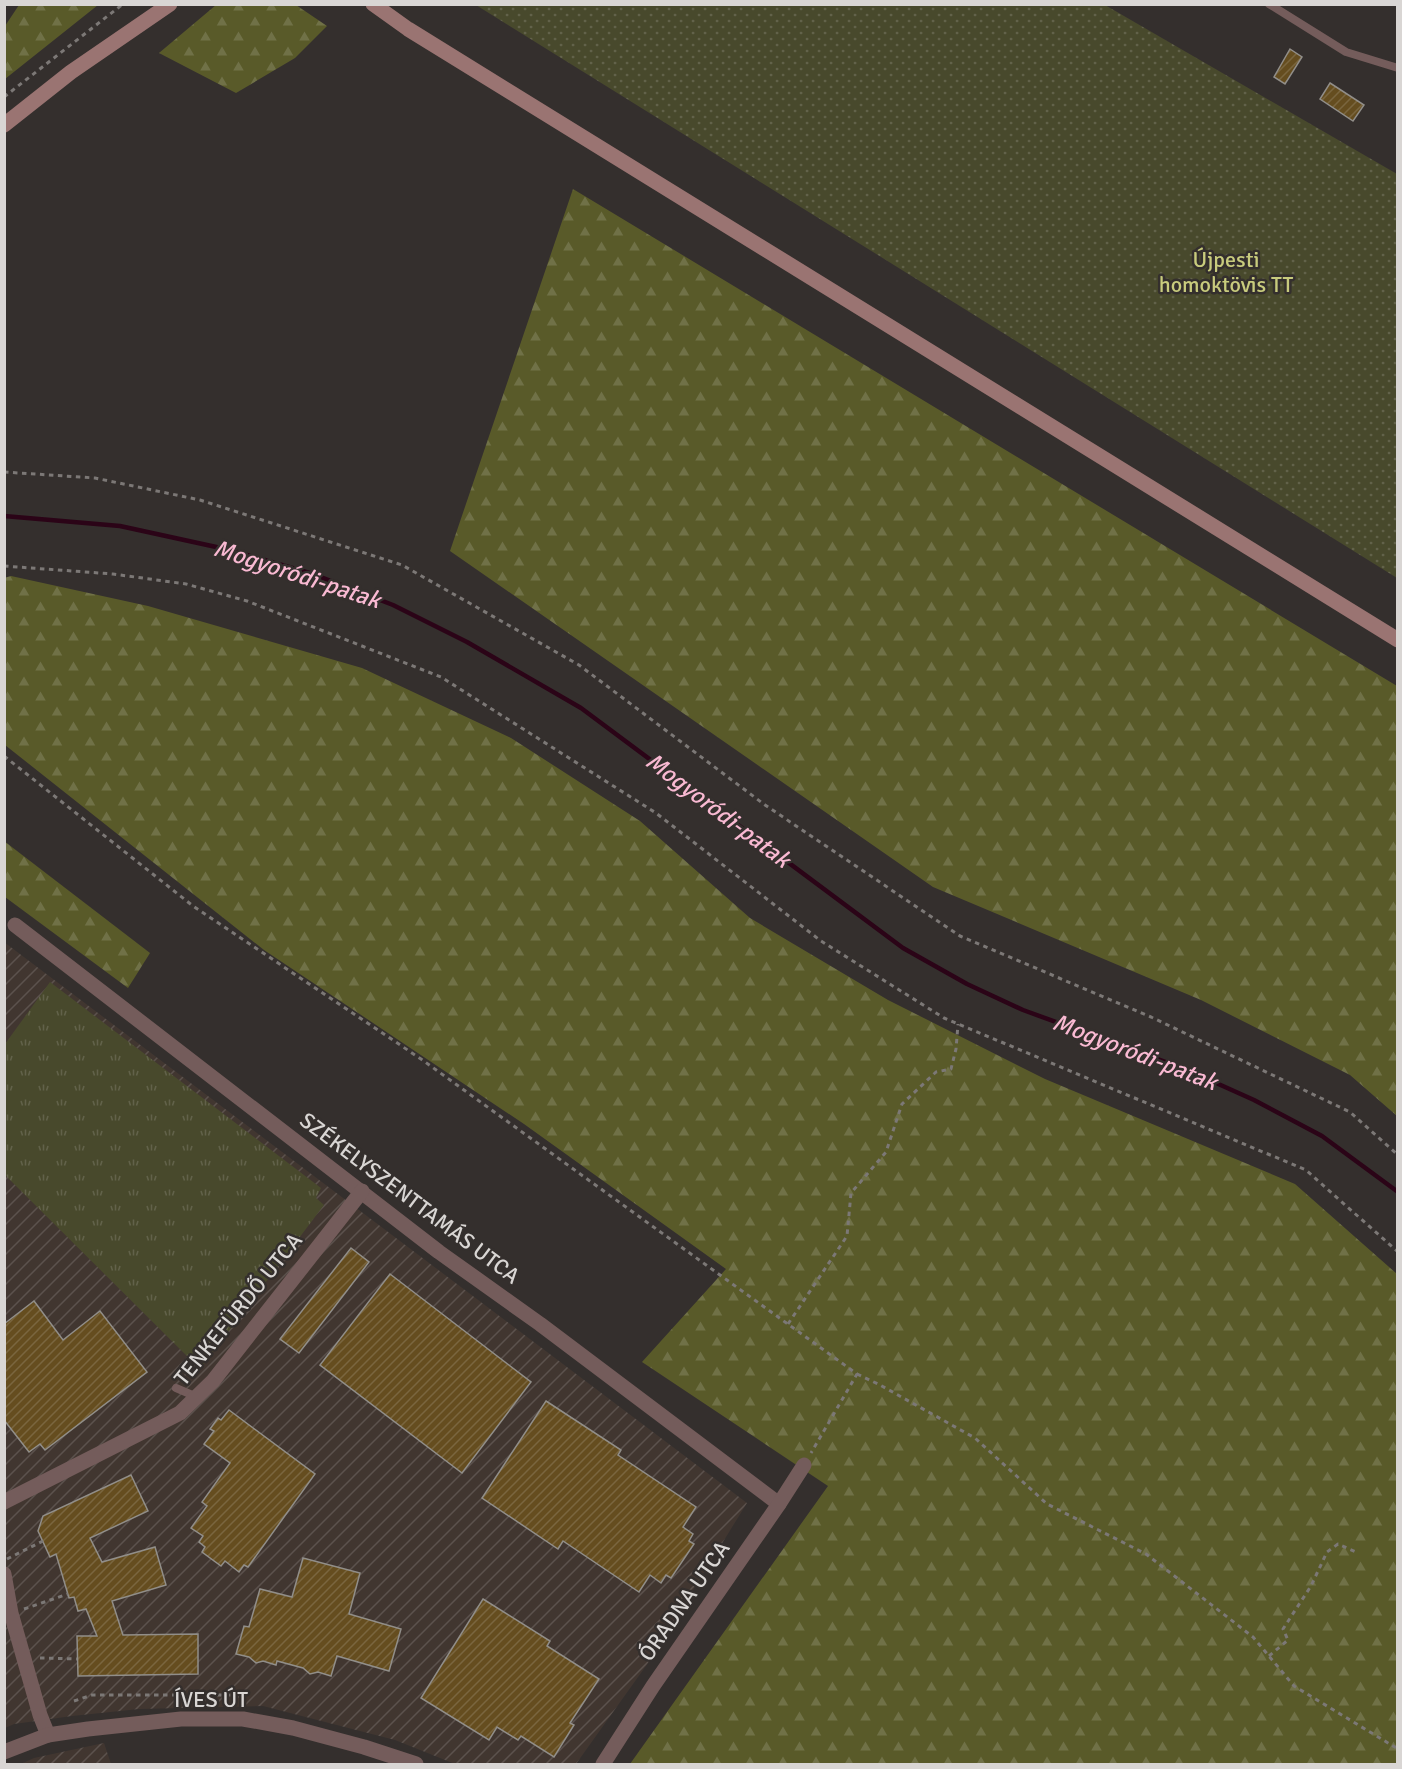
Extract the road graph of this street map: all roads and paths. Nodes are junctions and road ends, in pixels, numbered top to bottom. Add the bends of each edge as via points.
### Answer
1 (123, 4) edge
2 (170, 4) edge
3 (373, 4) edge
4 (1269, 4) edge
5 (1398, 68) edge
6 (4, 97) edge
7 (4, 125) edge
8 (4, 472) edge
9 (4, 566) edge
10 (1398, 640) edge
11 (4, 756) edge
12 (15, 925) dead end
13 (958, 1024) junction
14 (1398, 1155) edge
15 (362, 1191) junction
16 (1398, 1251) edge
17 (788, 1325) junction
18 (857, 1374) junction
19 (176, 1388) dead end
20 (197, 1397) junction
21 (804, 1465) joint
22 (4, 1502) edge
23 (779, 1504) junction
24 (43, 1541) dead end
25 (1356, 1552) dead end
26 (4, 1561) edge
27 (4, 1574) edge
28 (68, 1594) dead end
29 (6, 1596) edge
30 (11, 1613) junction
31 (1269, 1656) junction
32 (24, 1658) junction
33 (77, 1659) dead end
34 (244, 1695) dead end
35 (74, 1701) dead end
36 (48, 1736) junction
37 (1398, 1749) edge
38 (4, 1752) edge
39 (416, 1764) edge
40 (603, 1764) edge

1 - 6 path
2 - 7 main road via 71,72
3 - 10 main road
4 - 5 lane via 1346,52
8 - 14 path via 95,478 200,500 402,565 579,665 765,805 960,936 1151,1017 1350,1112
9 - 13 path via 186,584 247,602 441,677 656,813 821,941
11 - 17 path via 193,906 421,1059
12 - 15 street, SZÉKELYSZENTTAMÁS UTCA
13 - 16 path via 1306,1170
13 - 17 path via 951,1069 936,1072 902,1104 886,1152 851,1193 847,1236
15 - 20 street, TENKEFÜRDŐ UTCA
15 - 23 street, SZÉKELYSZENTTAMÁS UTCA
17 - 18 path
18 - 21 path
18 - 31 path via 975,1438 1047,1504 1146,1554 1253,1637
19 - 20 lane
20 - 22 street, TENKEFÜRDŐ UTCA via 180,1413
21 - 23 street, ÓRADNA UTCA
23 - 40 street, ÓRADNA UTCA
24 - 26 path
25 - 31 path via 1338,1544 1327,1552 1283,1629 1288,1640
27 - 29 street
28 - 30 path
29 - 30 street
30 - 32 street
31 - 37 path via 1294,1686
32 - 33 path
32 - 36 street
34 - 35 path via 92,1695
36 - 38 street, ÍVES ÚT
36 - 39 street, ÍVES ÚT via 181,1719 243,1719 303,1731

